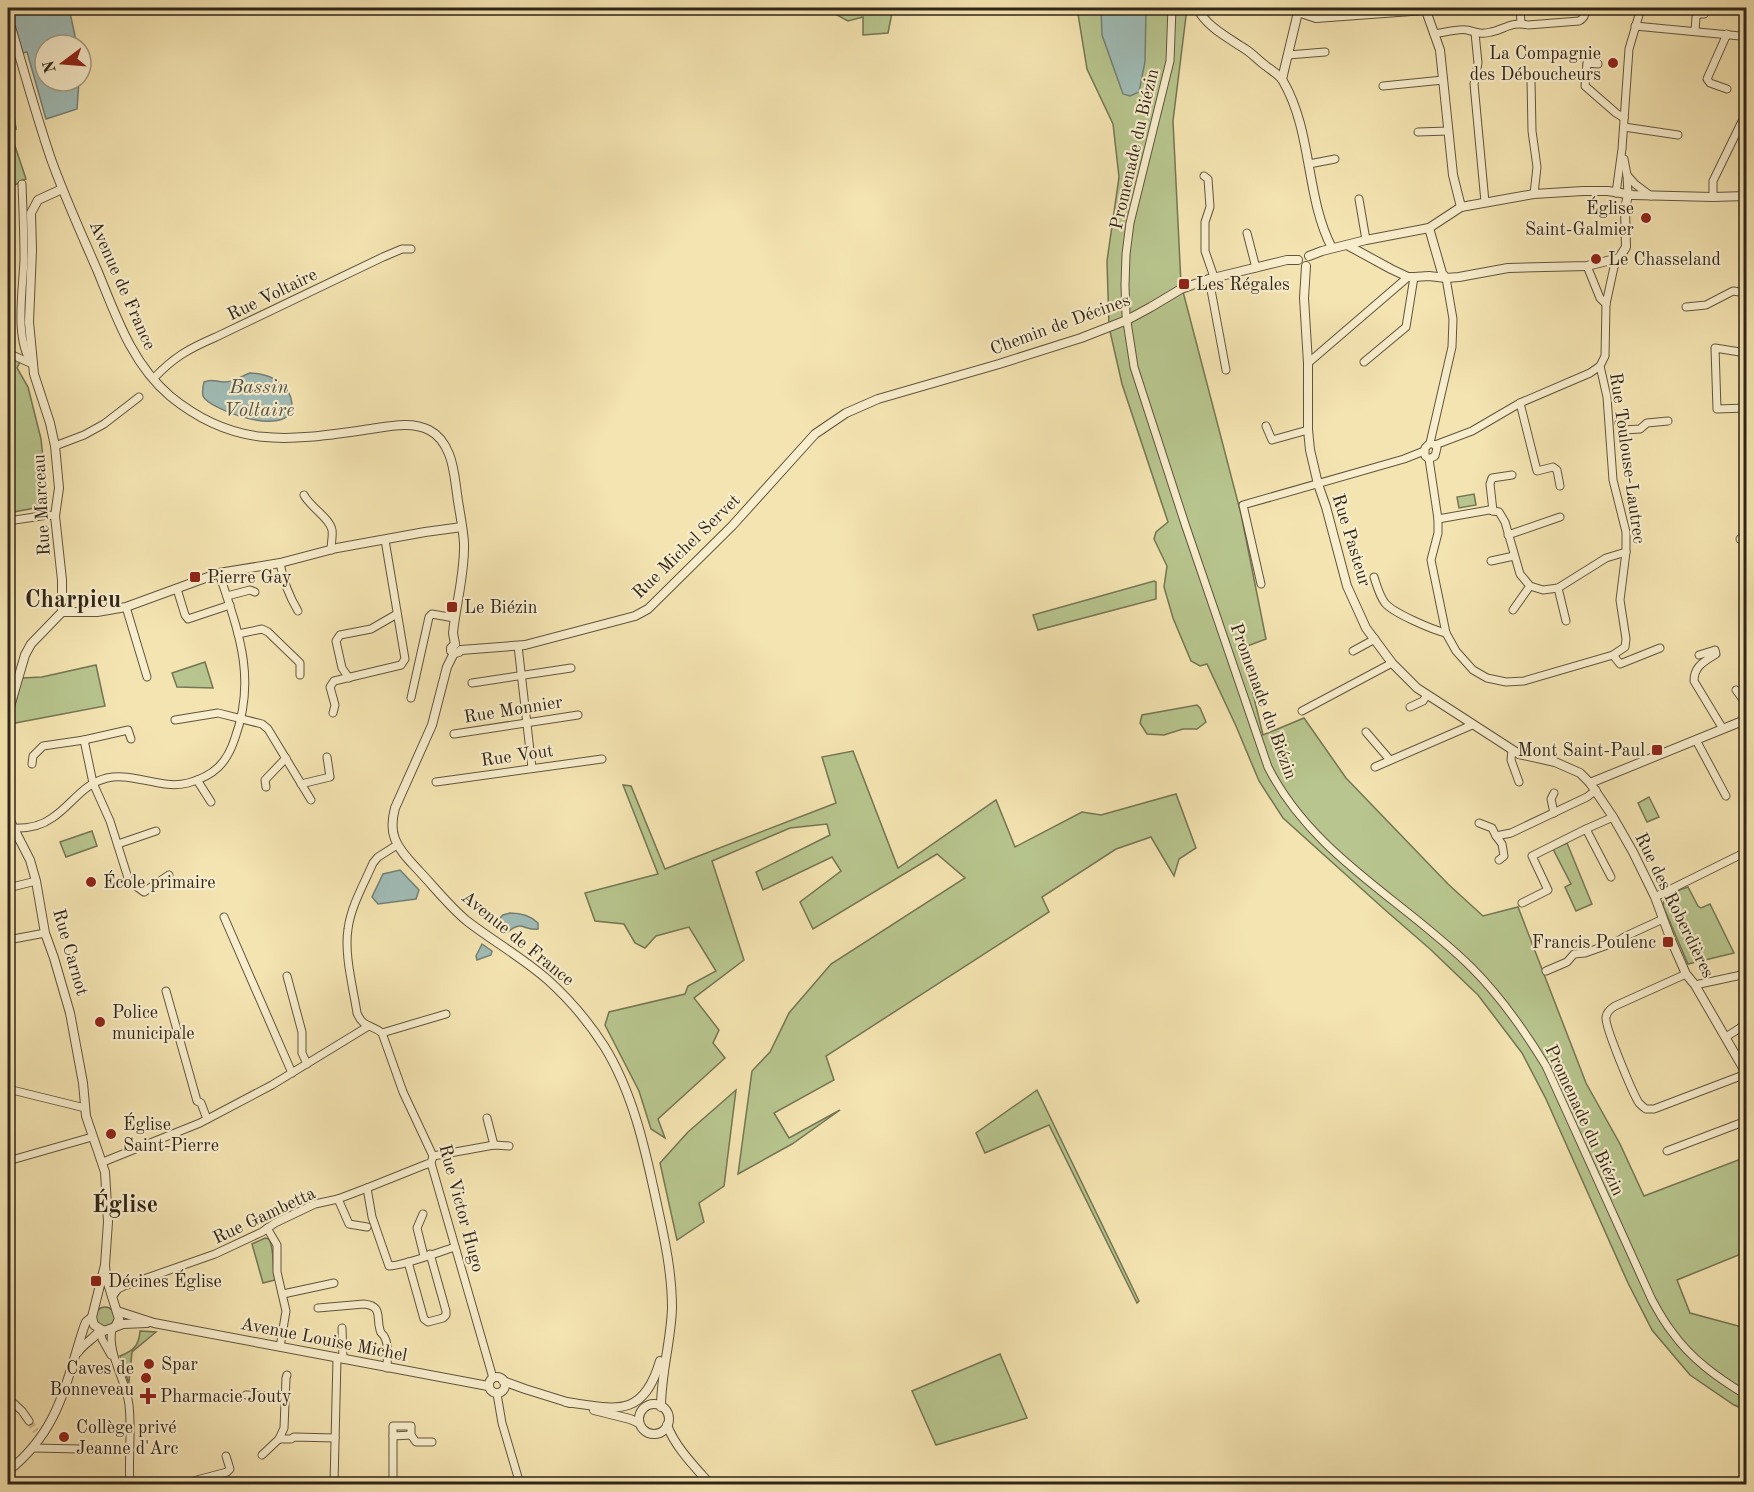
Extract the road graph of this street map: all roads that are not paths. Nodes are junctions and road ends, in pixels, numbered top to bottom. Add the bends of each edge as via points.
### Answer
1 (1172, 8) edge
2 (1197, 8) edge
3 (1520, 8) edge
4 (1586, 8) edge
5 (1641, 8) edge
6 (1425, 9) edge
7 (1298, 10) edge
8 (1704, 14) dead end
9 (8, 17) edge
10 (1521, 23) junction
11 (1635, 26) junction
12 (1695, 31) junction
13 (1474, 33) junction
14 (1746, 33) edge
15 (1434, 34) junction
16 (1727, 34) junction
17 (1325, 52) dead end
18 (1288, 55) junction
19 (1598, 64) dead end
20 (1282, 80) junction
21 (1443, 80) junction
22 (1531, 80) dead end
23 (1383, 86) dead end
24 (1727, 89) dead end
25 (1746, 114) edge
26 (1624, 118) junction
27 (1624, 127) junction
28 (1448, 131) junction
29 (1418, 132) dead end
30 (1678, 135) dead end
31 (1622, 149) junction
32 (1335, 159) dead end
33 (1309, 164) junction
34 (1627, 175) junction
35 (1204, 176) dead end
36 (22, 184) dead end
37 (62, 189) junction
38 (1616, 193) junction
39 (1534, 194) junction
40 (1628, 195) junction
41 (1651, 196) junction
42 (1746, 196) edge
43 (1713, 197) junction
44 (1359, 199) dead end
45 (1485, 202) junction
46 (1461, 207) junction
47 (1625, 208) junction
48 (1429, 228) junction
49 (1247, 233) dead end
50 (1369, 240) junction
51 (1347, 245) junction
52 (1332, 248) junction
53 (411, 249) dead end
54 (1362, 253) junction
55 (1309, 256) junction
56 (1619, 258) junction
57 (1298, 260) junction
58 (1306, 266) junction
59 (1587, 266) junction
60 (1256, 268) junction
61 (1411, 277) junction
62 (1211, 278) junction
63 (1446, 278) junction
64 (1746, 293) edge
65 (1606, 304) junction
66 (1686, 307) dead end
67 (1126, 320) junction
68 (8, 353) edge
69 (1746, 353) edge
70 (1364, 362) dead end
71 (1308, 363) junction
72 (32, 364) junction
73 (1600, 366) junction
74 (1226, 370) dead end
75 (153, 379) junction
76 (898, 393) joint
77 (139, 397) dead end
78 (1520, 403) junction
79 (1746, 408) edge
80 (1668, 421) dead end
81 (1619, 423) dead end
82 (1266, 426) dead end
83 (1308, 430) junction
84 (1433, 444) junction
85 (55, 446) junction
86 (1424, 452) junction
87 (1429, 459) junction
88 (1512, 475) dead end
89 (1318, 484) junction
90 (1560, 486) dead end
91 (304, 495) dead end
92 (1493, 511) junction
93 (55, 516) junction
94 (1560, 517) dead end
95 (1438, 519) junction
96 (8, 521) edge
97 (462, 528) junction
98 (1508, 535) junction
99 (385, 540) junction
100 (331, 550) junction
101 (1626, 552) junction
102 (1514, 556) junction
103 (1491, 561) dead end
104 (280, 563) junction
105 (219, 573) junction
106 (1374, 576) dead end
107 (1261, 584) dead end
108 (1530, 586) junction
109 (1558, 588) junction
110 (177, 589) junction
111 (255, 592) dead end
112 (227, 596) junction
113 (230, 605) junction
114 (126, 607) junction
115 (1513, 609) dead end
116 (298, 611) dead end
117 (62, 612) junction
118 (397, 614) junction
119 (454, 618) junction
120 (1566, 621) dead end
121 (1446, 633) junction
122 (238, 634) junction
123 (1375, 639) junction
124 (518, 646) junction
125 (1660, 648) dead end
126 (456, 649) junction
127 (1353, 651) dead end
128 (1613, 655) junction
129 (1699, 655) dead end
130 (1392, 663) junction
131 (571, 668) dead end
132 (300, 675) dead end
133 (147, 676) dead end
134 (522, 676) junction
135 (349, 678) junction
136 (472, 683) dead end
137 (11, 687) edge
138 (1736, 690) dead end
139 (1427, 695) junction
140 (411, 698) dead end
141 (1746, 704) edge
142 (1410, 707) dead end
143 (1302, 711) dead end
144 (8, 713) edge
145 (333, 713) dead end
146 (578, 715) dead end
147 (1746, 717) edge
148 (242, 719) junction
149 (176, 720) dead end
150 (527, 722) junction
151 (1472, 725) junction
152 (1724, 729) junction
153 (1366, 732) dead end
154 (454, 734) dead end
155 (131, 739) dead end
156 (84, 740) junction
157 (1696, 740) junction
158 (1512, 750) junction
159 (286, 758) junction
160 (327, 758) dead end
161 (602, 759) dead end
162 (1390, 760) junction
163 (32, 764) dead end
164 (1375, 767) dead end
165 (532, 768) junction
166 (197, 780) junction
167 (436, 782) dead end
168 (1519, 782) dead end
169 (93, 783) junction
170 (301, 784) junction
171 (266, 787) dead end
172 (1593, 787) junction
173 (1554, 793) dead end
174 (1726, 796) dead end
175 (311, 800) dead end
176 (211, 802) dead end
177 (1554, 813) junction
178 (1613, 817) junction
179 (8, 818) edge
180 (1479, 823) dead end
181 (10, 828) edge
182 (1586, 829) junction
183 (156, 831) dead end
184 (1496, 836) junction
185 (117, 844) junction
186 (397, 845) junction
187 (1746, 852) edge
188 (1499, 860) dead end
189 (169, 875) dead end
190 (1611, 877) dead end
191 (36, 881) junction
192 (8, 888) edge
193 (1655, 897) junction
194 (1522, 903) dead end
195 (224, 917) dead end
196 (1663, 919) junction
197 (45, 933) junction
198 (8, 940) edge
199 (1546, 971) dead end
200 (1686, 974) junction
201 (1746, 974) edge
202 (287, 976) dead end
203 (1695, 985) junction
204 (166, 991) dead end
205 (446, 1014) dead end
206 (1746, 1024) edge
207 (367, 1027) junction
208 (382, 1033) junction
209 (1726, 1036) junction
210 (307, 1064) junction
211 (292, 1073) junction
212 (1746, 1073) edge
213 (8, 1089) edge
214 (85, 1108) junction
215 (487, 1118) dead end
216 (207, 1119) junction
217 (1746, 1121) edge
218 (92, 1137) junction
219 (494, 1145) junction
220 (509, 1146) dead end
221 (1667, 1151) dead end
222 (432, 1160) junction
223 (8, 1161) edge
224 (103, 1162) junction
225 (367, 1188) junction
226 (338, 1198) junction
227 (423, 1214) dead end
228 (367, 1227) dead end
229 (267, 1228) junction
230 (8, 1241) edge
231 (455, 1247) junction
232 (8, 1254) edge
233 (427, 1255) junction
234 (408, 1262) junction
235 (105, 1264) junction
236 (334, 1283) dead end
237 (672, 1290) junction
238 (283, 1294) junction
239 (112, 1297) junction
240 (318, 1308) dead end
241 (116, 1309) junction
242 (93, 1313) junction
243 (154, 1323) junction
244 (114, 1328) junction
245 (342, 1328) dead end
246 (100, 1330) junction
247 (105, 1345) junction
248 (280, 1347) junction
249 (77, 1353) junction
250 (340, 1359) junction
251 (116, 1361) junction
252 (664, 1365) junction
253 (387, 1368) junction
254 (287, 1375) dead end
255 (504, 1381) junction
256 (490, 1382) junction
257 (525, 1389) junction
258 (500, 1392) junction
259 (246, 1395) dead end
260 (1746, 1395) edge
261 (285, 1396) junction
262 (8, 1398) edge
263 (566, 1402) junction
264 (651, 1405) junction
265 (579, 1406) junction
266 (661, 1407) junction
267 (641, 1412) junction
268 (29, 1421) tunnel mouth
269 (639, 1423) junction
270 (667, 1425) junction
271 (284, 1428) junction
272 (657, 1434) junction
273 (294, 1437) junction
274 (335, 1438) junction
275 (279, 1439) junction
276 (432, 1442) dead end
277 (33, 1448) junction
278 (130, 1450) junction
279 (262, 1455) dead end
280 (226, 1456) dead end
281 (690, 1461) junction
282 (8, 1472) edge
283 (130, 1485) edge
284 (182, 1485) edge
285 (334, 1485) edge
286 (390, 1485) edge
287 (520, 1485) edge
288 (710, 1485) edge

1 - 67 street, Promenade du Biézin via 1170,61 1130,223
2 - 20 street via 1208,23
3 - 10 street
4 - 10 street via 1579,21
5 - 11 street
6 - 7 street via 1316,18
6 - 15 street
7 - 18 street
8 - 12 street via 1696,17
9 - 37 street
10 - 13 street
11 - 12 street
11 - 26 street via 1629,49
12 - 16 street
13 - 15 street via 1467,29
13 - 45 street via 1478,63 1474,84
14 - 16 street
15 - 21 street
16 - 24 street via 1707,79 1710,84
17 - 18 street
18 - 20 street
19 - 26 street via 1587,63 1585,86
20 - 33 street via 1299,119
21 - 23 street
21 - 28 street
22 - 39 street via 1537,167
25 - 43 street via 1713,181
26 - 27 street
27 - 30 street
27 - 31 street
28 - 29 street
28 - 46 street
31 - 34 street
31 - 38 street
32 - 33 street
33 - 52 street
34 - 40 street
34 - 41 street
35 - 62 street via 1208,178 1210,207 1205,222 1205,251
36 - 72 street, Rue Marceau via 23,342
37 - 72 street, Rue Marceau via 38,200 31,213
37 - 75 street, Avenue de France via 129,344
38 - 39 street via 1583,190
38 - 40 street
38 - 47 street
39 - 45 street
40 - 41 street
40 - 47 street
41 - 43 street
42 - 43 street
44 - 50 street
45 - 46 street
46 - 48 street
47 - 56 street via 1626,247
48 - 50 street
48 - 63 street
49 - 60 street
50 - 51 street
50 - 54 street
51 - 52 street
51 - 54 street
52 - 55 street
53 - 75 street, Rue Voltaire via 383,256 189,349
54 - 61 street
55 - 57 street via 1302,254
55 - 58 street
56 - 59 street
56 - 65 street
57 - 58 street
57 - 60 street, Chemin de Décines
58 - 71 street, Rue Pasteur
59 - 63 street via 1508,268
59 - 65 street
60 - 62 street, Chemin de Décines
61 - 63 street
61 - 70 street via 1406,327
61 - 71 street
62 - 67 street, Chemin de Décines
62 - 74 street
63 - 84 street via 1453,319 1452,347
64 - 66 street via 1734,291 1706,305
65 - 73 street via 1605,356
67 - 76 street, Chemin de Décines via 1081,338
67 - 260 street, Promenade du Biézin via 1134,367 1253,725 1280,789 1309,825 1358,873 1438,937 1500,998 1546,1066 1652,1300 1672,1333 1700,1363
68 - 72 street
69 - 79 street via 1715,348 1717,409
71 - 83 street, Rue Pasteur
72 - 85 street, Rue Marceau
73 - 78 street
73 - 101 street, Rue Toulouse-Lautrec
75 - 97 street, Avenue de France via 191,412 247,435 300,439 397,425 430,430 444,442 450,455
76 - 124 street, Rue Michel Servet via 846,413 815,434 732,526 648,609 635,616
77 - 85 street via 104,424
78 - 84 street via 1472,431
78 - 90 street via 1537,471 1553,467
80 - 81 street via 1624,430
82 - 83 street via 1272,440
83 - 89 street, Rue Pasteur
84 - 86 street via 1426,445
84 - 87 street via 1436,456
85 - 93 street, Rue Marceau via 59,488
86 - 87 street
86 - 89 street
87 - 95 street
88 - 92 street via 1492,478
89 - 107 street via 1243,505
89 - 123 street, Rue Pasteur via 1347,586
91 - 100 street via 330,525
92 - 95 street
92 - 98 street via 1499,512
93 - 96 street
93 - 117 street, Rue Marceau
94 - 98 street
95 - 121 street via 1431,560
97 - 99 street
97 - 119 street, Avenue de France via 463,559
98 - 102 street
99 - 100 street
99 - 118 street
100 - 104 street
101 - 109 street via 1606,558
101 - 128 street, Rue Toulouse-Lautrec via 1620,600 1625,647
102 - 103 street
102 - 108 street via 1520,574
104 - 105 street
104 - 116 street
105 - 110 street
105 - 112 street
106 - 121 street via 1387,606
108 - 109 street via 1543,590
108 - 115 street
109 - 120 street
110 - 113 street via 188,619
110 - 114 street
111 - 112 street
112 - 113 street
113 - 122 street
114 - 117 street
114 - 133 street
117 - 137 street via 31,644
118 - 135 street via 405,659 401,665
118 - 135 street via 371,629 340,635 336,641 342,668
119 - 126 street, Avenue de France
119 - 140 street via 429,616
121 - 128 street via 1473,670 1506,682 1524,681
122 - 132 street via 262,629 268,632 300,663
122 - 148 street via 246,675
123 - 127 street
123 - 130 street, Rue Pasteur
124 - 126 street, Rue Michel Servet
124 - 134 street
125 - 128 street via 1620,664
126 - 186 street, Avenue de France via 447,667 432,725 395,808 392,829
129 - 152 street via 1713,650 1716,654 1698,666 1694,681
130 - 139 street, Rue Pasteur
130 - 143 street
131 - 134 street
134 - 136 street
134 - 150 street
135 - 145 street via 334,681 330,687
137 - 144 street
138 - 141 street
139 - 142 street
139 - 151 street, Rue Pasteur
146 - 150 street, Rue Monnier
147 - 152 street
148 - 149 street via 218,713
148 - 159 street via 268,729
148 - 166 street via 221,766
150 - 154 street, Rue Monnier
150 - 165 street
151 - 158 street, Rue Pasteur
151 - 162 street
152 - 157 street
153 - 162 street
155 - 156 street via 128,730
156 - 163 street via 43,746 33,756
156 - 169 street
157 - 172 street
157 - 174 street
158 - 168 street via 1511,760
158 - 172 street, Rue Pasteur via 1580,773
159 - 170 street
159 - 171 street via 265,780
160 - 170 street via 330,777
161 - 165 street, Rue Vout
162 - 164 street
165 - 167 street, Rue Vout
166 - 169 street via 161,784 124,777
166 - 176 street
169 - 181 street via 52,818 33,826
169 - 185 street
170 - 175 street
172 - 177 street via 1587,797
172 - 178 street, Rue des Roberdières
173 - 177 street
177 - 184 street
178 - 182 street
178 - 193 street, Rue des Roberdières
179 - 181 street, Rue Carnot
180 - 184 street via 1492,828
181 - 191 street, Rue Carnot via 30,860
182 - 190 street
182 - 194 street via 1532,856 1548,890
183 - 185 street
184 - 188 street via 1504,856
185 - 189 street via 129,881 144,892
186 - 207 street via 373,863 348,927 347,950 357,1013
186 - 237 street, Avenue de France via 465,919 562,993 604,1046 634,1114 657,1205
187 - 193 street
191 - 192 street
191 - 197 street, Rue Carnot
193 - 196 street, Rue des Roberdières
195 - 211 street
196 - 199 street via 1616,942 1575,954
196 - 200 street, Rue des Roberdières
197 - 198 street
197 - 214 street, Rue Carnot via 70,1013
200 - 203 street, Rue des Roberdières
200 - 212 street via 1614,1006 1606,1016 1606,1025 1637,1101 1646,1109 1654,1109
201 - 203 street
202 - 210 street
203 - 209 street, Rue des Roberdières
204 - 216 street via 197,1101
205 - 208 street
206 - 209 street
207 - 208 street
207 - 210 street
208 - 222 street, Rue Victor Hugo
209 - 212 street, Rue des Roberdières
210 - 211 street
211 - 216 street
213 - 214 street
214 - 218 street, Rue Carnot
215 - 219 street
216 - 224 street
217 - 221 street
218 - 223 street
218 - 224 street, Rue Carnot
219 - 220 street, Rue Gambetta
219 - 222 street, Rue Gambetta
222 - 225 street, Rue Gambetta
222 - 231 street, Rue Victor Hugo
224 - 235 street, Rue Carnot via 108,1222
225 - 226 street, Rue Gambetta
225 - 234 street via 386,1262 389,1266
226 - 228 street via 349,1224
226 - 229 street, Rue Gambetta via 315,1204
227 - 233 street via 417,1228
229 - 238 street via 277,1245 277,1272
229 - 239 street, Rue Gambetta via 215,1254 124,1286
230 - 232 street
231 - 233 street
231 - 256 street, Rue Victor Hugo
233 - 234 street
233 - 234 street via 446,1311 442,1318 429,1322 424,1319
235 - 239 street
235 - 242 street
236 - 238 street
237 - 252 street, Avenue de France
237 - 263 street via 660,1362 646,1393 622,1407
238 - 248 street via 286,1311
239 - 241 street
240 - 253 street via 371,1305 379,1313
241 - 242 street via 104,1304
241 - 243 street, Avenue Louise Michel
241 - 244 street via 119,1319
242 - 246 street via 94,1325
242 - 249 street via 86,1322
243 - 244 street, Avenue Louise Michel
243 - 248 street, Avenue Louise Michel
244 - 246 street
244 - 251 street via 111,1341
245 - 250 street
246 - 247 street
246 - 249 street
247 - 249 street via 94,1343
247 - 251 street
248 - 250 street, Avenue Louise Michel
249 - 277 street via 55,1413 38,1434
250 - 253 street, Avenue Louise Michel
250 - 274 street
251 - 278 street via 129,1401
252 - 264 street, Avenue de France
252 - 266 street, Avenue de France
253 - 256 street, Avenue Louise Michel
254 - 261 street
255 - 256 street via 497,1377
255 - 257 street
255 - 258 street
256 - 258 street via 492,1393
257 - 258 street
257 - 263 street
258 - 287 street via 502,1423
259 - 261 street
261 - 271 street
262 - 268 street
263 - 265 street
264 - 266 street
264 - 267 street
265 - 267 street
265 - 269 street
266 - 270 street via 668,1417
267 - 269 street
269 - 272 street via 644,1431
270 - 272 street
270 - 281 street
271 - 273 street
271 - 275 street
272 - 281 street
273 - 274 street
273 - 275 street
274 - 285 street
275 - 279 street
276 - 286 street via 416,1442 411,1426 393,1426
277 - 278 street
277 - 282 street
278 - 283 street
280 - 284 street via 230,1469 227,1472
281 - 288 street

